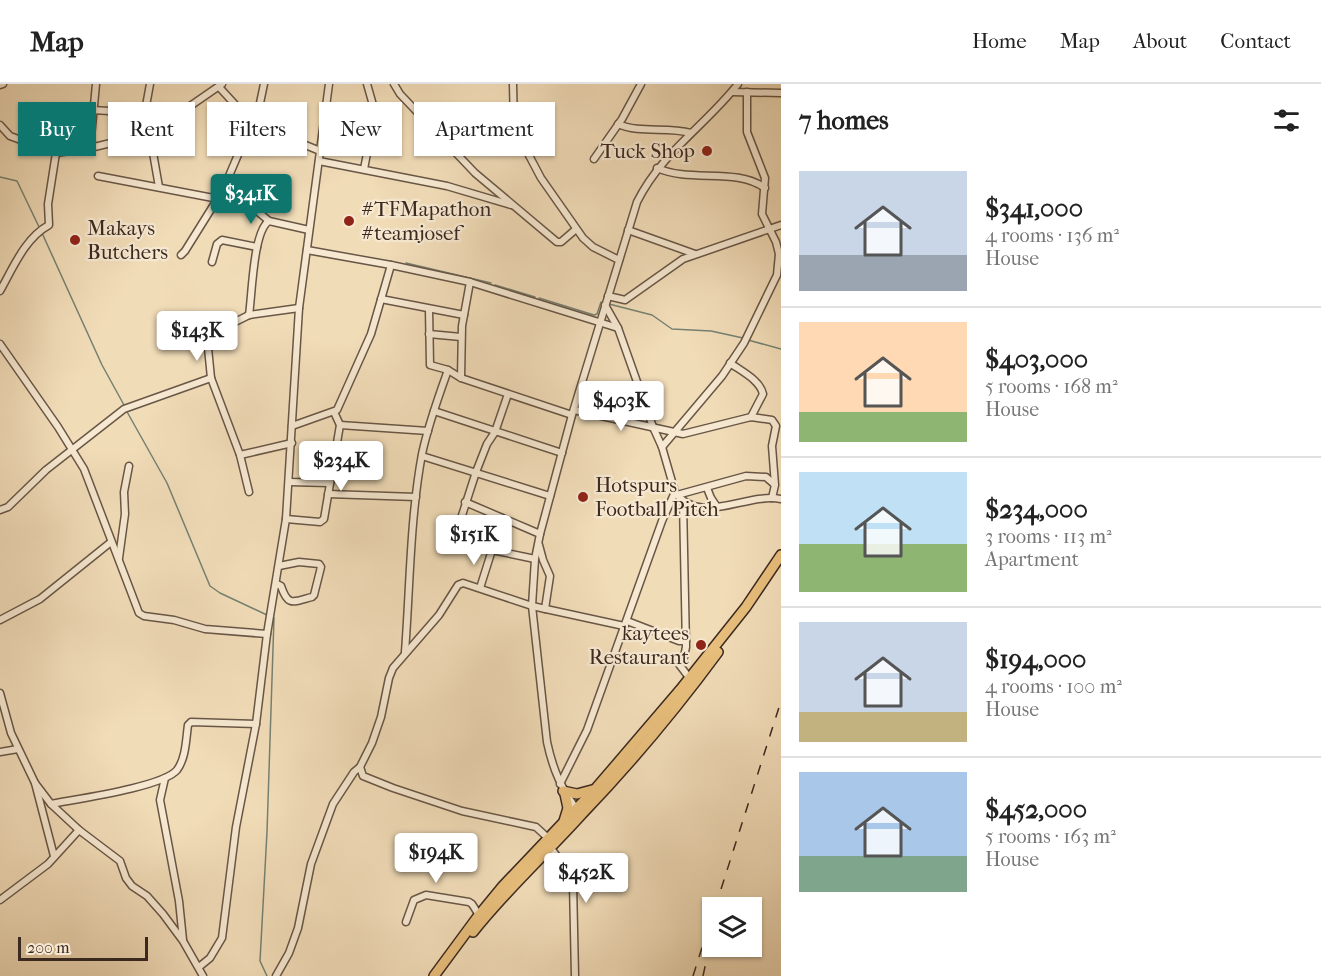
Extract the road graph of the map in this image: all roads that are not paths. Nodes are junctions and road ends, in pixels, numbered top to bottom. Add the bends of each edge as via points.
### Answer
1 (96, 84) edge
2 (150, 84) edge
3 (264, 84) edge
4 (329, 84) edge
5 (368, 84) edge
6 (394, 84) edge
7 (513, 84) edge
8 (641, 84) edge
9 (738, 84) edge
10 (221, 86) edge
11 (732, 92) junction
12 (747, 92) junction
13 (781, 93) edge
14 (93, 102) edge
15 (146, 102) edge
16 (234, 102) edge
17 (260, 102) edge
18 (327, 102) edge
19 (195, 103) edge
20 (618, 124) junction
21 (0, 125) edge
22 (690, 133) junction
23 (18, 139) edge
24 (56, 156) edge
25 (153, 156) edge
26 (237, 156) edge
27 (319, 156) edge
28 (594, 159) dead end
29 (318, 161) junction
30 (657, 168) junction
31 (364, 169) junction
32 (98, 176) dead end
33 (159, 188) junction
34 (765, 189) junction
35 (218, 198) junction
36 (515, 206) junction
37 (269, 221) junction
38 (781, 225) edge
39 (770, 229) junction
40 (309, 230) junction
41 (575, 230) junction
42 (628, 230) junction
43 (257, 247) junction
44 (307, 250) junction
45 (181, 255) dead end
46 (696, 255) junction
47 (619, 260) junction
48 (212, 262) dead end
49 (391, 264) junction
50 (470, 282) junction
51 (0, 291) edge
52 (608, 296) junction
53 (381, 299) junction
54 (605, 305) junction
55 (299, 308) junction
56 (429, 309) junction
57 (249, 315) junction
58 (464, 315) junction
59 (600, 322) junction
60 (618, 328) junction
61 (429, 334) junction
62 (461, 337) junction
63 (0, 345) edge
64 (730, 363) junction
65 (448, 370) junction
66 (211, 378) junction
67 (461, 378) junction
68 (508, 394) junction
69 (434, 411) junction
70 (334, 412) junction
71 (573, 413) junction
72 (751, 417) junction
73 (340, 425) junction
74 (292, 426) junction
75 (653, 427) junction
76 (428, 431) junction
77 (495, 432) junction
78 (673, 432) junction
79 (292, 443) junction
80 (662, 447) junction
81 (73, 449) junction
82 (562, 453) junction
83 (240, 455) junction
84 (422, 456) junction
85 (129, 466) dead end
86 (476, 472) junction
87 (289, 482) junction
88 (330, 483) junction
89 (775, 485) junction
90 (707, 488) junction
91 (249, 492) dead end
92 (328, 494) junction
93 (676, 494) junction
94 (550, 495) junction
95 (416, 497) junction
96 (772, 498) junction
97 (781, 499) edge
98 (465, 502) junction
99 (683, 502) junction
100 (717, 507) junction
101 (0, 510) edge
102 (286, 519) junction
103 (539, 538) junction
104 (111, 542) junction
105 (492, 550) junction
106 (781, 555) edge
107 (118, 559) junction
108 (535, 559) junction
109 (781, 565) edge
110 (279, 566) junction
111 (277, 584) junction
112 (480, 588) junction
113 (532, 606) junction
114 (545, 609) junction
115 (0, 620) edge
116 (625, 623) junction
117 (267, 634) junction
118 (686, 641) junction
119 (405, 652) junction
120 (694, 679) junction
121 (0, 693) edge
122 (2, 708) edge
123 (256, 724) junction
124 (18, 749) junction
125 (0, 752) edge
126 (360, 767) junction
127 (165, 778) junction
128 (35, 783) junction
129 (597, 787) junction
130 (563, 790) junction
131 (51, 804) junction
132 (579, 812) junction
133 (561, 825) junction
134 (79, 830) junction
135 (549, 842) junction
136 (54, 856) junction
137 (0, 900) edge
138 (478, 915) junction
139 (406, 922) dead end
140 (183, 941) junction
141 (199, 968) junction
142 (203, 976) edge
143 (276, 976) edge
144 (434, 976) edge
145 (441, 976) edge
146 (575, 976) edge

1 - 14 street
2 - 15 street
3 - 17 street
4 - 18 street
5 - 31 street via 375,112
6 - 36 street via 453,151
7 - 41 street via 513,127
8 - 20 street
9 - 11 street
10 - 16 street
10 - 19 street
11 - 12 street
11 - 22 street
12 - 13 street
12 - 34 street via 747,132 764,170
20 - 22 street
20 - 28 street
21 - 23 street
22 - 30 street
24 - 51 street via 48,204 50,223 30,241
25 - 33 street
26 - 35 street
27 - 29 street
29 - 31 street
29 - 40 street
30 - 34 street via 673,175 751,180
30 - 42 street via 637,202
31 - 36 street via 447,186
32 - 33 street
33 - 35 street
34 - 39 street via 762,214
35 - 37 street via 250,205
35 - 45 street
36 - 41 street via 557,242
37 - 40 street
37 - 43 street via 263,226
38 - 39 street
39 - 46 street
39 - 64 street via 779,254 777,275
40 - 44 street
41 - 47 street via 593,247
42 - 46 street
42 - 47 street
43 - 48 street via 222,240
43 - 57 street
44 - 49 street
44 - 55 street
46 - 52 street via 678,262 629,298
47 - 52 street
49 - 50 street
49 - 53 street
50 - 58 street
50 - 59 street
52 - 54 street
53 - 56 street
53 - 70 street via 371,334
54 - 59 street
54 - 60 street
55 - 57 street
55 - 74 street
56 - 58 street
56 - 61 street
57 - 66 street via 209,335 206,341
58 - 62 street
59 - 60 street
59 - 71 street
60 - 75 street
61 - 62 street
61 - 65 street via 428,363
62 - 67 street
63 - 81 street
64 - 72 street via 756,381 762,391
64 - 78 street
65 - 67 street
65 - 69 street
66 - 81 street via 124,409
66 - 83 street
67 - 68 street
68 - 71 street
68 - 77 street
69 - 76 street
69 - 77 street
70 - 73 street
70 - 74 street
71 - 75 street
71 - 82 street
72 - 78 street via 683,434
72 - 89 street via 769,419 776,426 772,446
73 - 76 street
73 - 88 street
74 - 79 street
75 - 78 street
75 - 80 street
76 - 84 street
77 - 82 street
77 - 86 street
78 - 80 street
79 - 83 street
79 - 87 street
80 - 93 street
81 - 101 street
81 - 104 street
82 - 94 street
83 - 91 street
84 - 86 street
84 - 95 street
85 - 107 street
86 - 94 street
86 - 98 street
87 - 88 street
87 - 102 street
88 - 92 street
89 - 90 street via 766,477 746,476
89 - 96 street
90 - 93 street
90 - 100 street
92 - 95 street
92 - 102 street via 322,522
93 - 99 street
93 - 116 street via 662,521
94 - 103 street
95 - 119 street
96 - 97 street
96 - 100 street
98 - 103 street
98 - 105 street via 455,537
99 - 100 street via 698,508
99 - 118 street
102 - 110 street
103 - 108 street
103 - 114 street via 550,576
104 - 107 street
104 - 115 street via 59,586
105 - 108 street
105 - 112 street
106 - 120 highway
107 - 117 street via 141,615 205,629
108 - 113 street
109 - 120 highway
110 - 111 street
110 - 111 street via 299,562 321,567 312,597 288,601
111 - 117 street
112 - 113 street
112 - 119 street via 460,583 425,634
113 - 114 street
113 - 130 street via 547,742
114 - 116 street
116 - 118 street
116 - 130 street
117 - 123 street
118 - 120 street via 686,653 679,664
119 - 126 street via 389,678 381,717
120 - 129 highway
120 - 132 highway via 634,758
121 - 122 street
122 - 124 street
123 - 127 street via 189,723 178,769
123 - 141 street via 236,827 222,938
124 - 125 street
124 - 128 street
126 - 135 street via 363,776 393,788 462,811 536,827
126 - 143 street via 333,804 311,864 298,928
127 - 131 street
127 - 140 street via 160,800 180,901
128 - 131 street
128 - 136 street
129 - 130 highway via 583,794
129 - 132 highway
130 - 132 street
130 - 133 highway via 568,812
131 - 134 street
132 - 133 highway
132 - 135 highway
133 - 135 highway
134 - 136 street
134 - 140 street via 120,861 132,886 153,902
135 - 138 highway
135 - 145 highway
135 - 146 street via 573,883
136 - 137 street
138 - 139 street via 469,902 426,895 414,900
138 - 144 highway
140 - 141 street
141 - 142 street

